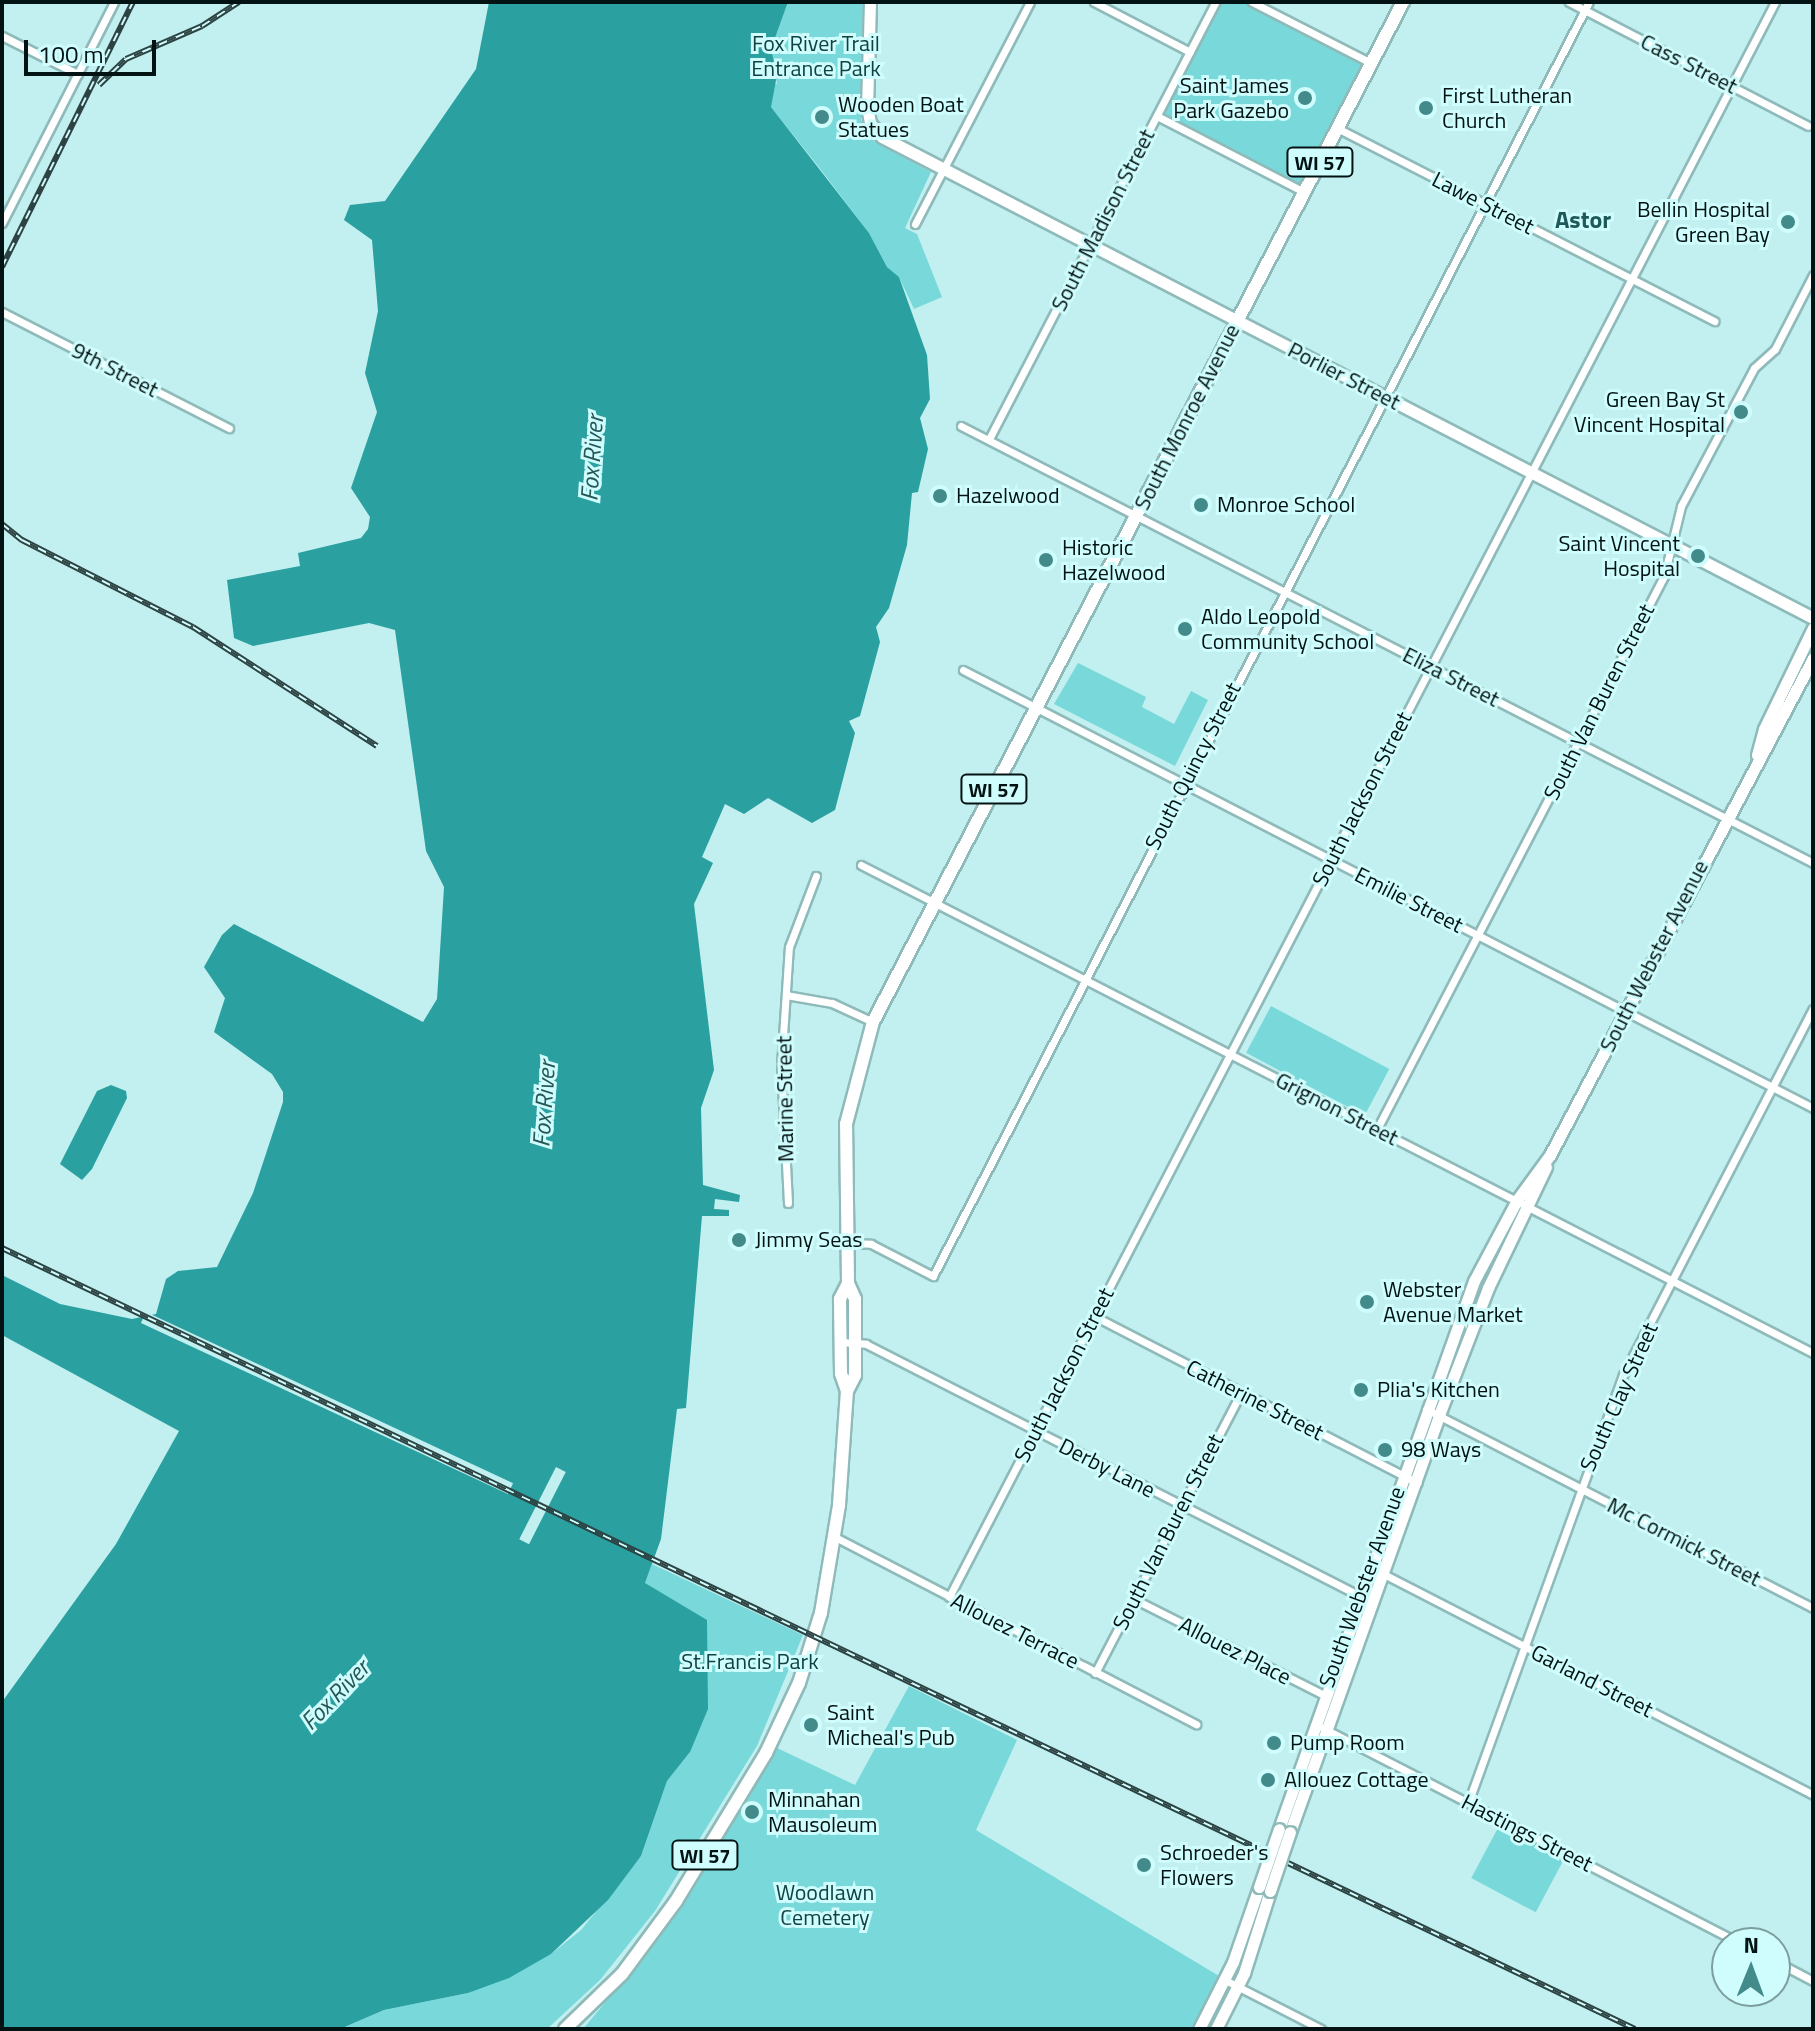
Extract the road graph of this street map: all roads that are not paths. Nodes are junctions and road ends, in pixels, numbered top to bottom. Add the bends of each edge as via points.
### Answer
1 (114, 2) edge
2 (870, 2) edge
3 (1030, 2) edge
4 (1094, 2) edge
5 (1216, 2) edge
6 (1252, 2) edge
7 (1403, 2) edge
8 (1569, 2) edge
9 (1775, 2) edge
10 (1587, 6) edge
11 (2, 36) edge
12 (1190, 52) junction
13 (1371, 63) junction
14 (78, 74) junction
15 (1732, 86) junction
16 (1157, 116) junction
17 (1808, 126) dead end
18 (1337, 128) junction
19 (943, 169) junction
20 (1304, 192) junction
21 (1484, 203) junction
22 (2, 223) edge
23 (915, 224) dead end
24 (1090, 245) junction
25 (1813, 275) edge
26 (1632, 279) junction
27 (2, 312) edge
28 (1237, 321) junction
29 (1714, 321) dead end
30 (1384, 397) junction
31 (961, 426) dead end
32 (229, 428) dead end
33 (989, 439) junction
34 (1531, 473) junction
35 (1136, 514) junction
36 (1671, 545) junction
37 (1284, 590) junction
38 (1813, 618) edge
39 (1813, 628) edge
40 (1813, 658) edge
41 (1431, 666) junction
42 (963, 670) dead end
43 (1036, 708) junction
44 (1578, 742) junction
45 (1757, 756) junction
46 (1184, 784) junction
47 (1726, 818) junction
48 (1331, 860) junction
49 (1813, 863) edge
50 (861, 865) dead end
51 (816, 876) dead end
52 (935, 901) junction
53 (1478, 935) junction
54 (1084, 978) junction
55 (786, 995) junction
56 (1813, 1009) edge
57 (1625, 1011) junction
58 (873, 1022) junction
59 (1230, 1053) junction
60 (1772, 1087) junction
61 (1813, 1108) edge
62 (1377, 1129) junction
63 (1550, 1155) junction
64 (1517, 1200) junction
65 (788, 1203) dead end
66 (1531, 1207) junction
67 (848, 1243) junction
68 (1672, 1280) junction
69 (848, 1283) junction
70 (1094, 1316) junction
71 (840, 1342) junction
72 (855, 1343) junction
73 (1813, 1353) edge
74 (847, 1391) junction
75 (1241, 1392) junction
76 (1426, 1409) junction
77 (1439, 1415) junction
78 (1035, 1431) junction
79 (1403, 1476) junction
80 (1417, 1483) junction
81 (1579, 1488) junction
82 (1182, 1507) junction
83 (835, 1537) junction
84 (1370, 1567) junction
85 (1384, 1573) junction
86 (1360, 1596) junction
87 (949, 1597) junction
88 (1134, 1599) junction
89 (1372, 1602) junction
90 (1813, 1608) edge
91 (1525, 1647) junction
92 (1095, 1673) junction
93 (1323, 1694) junction
94 (1337, 1701) junction
95 (1196, 1724) dead end
96 (1313, 1724) junction
97 (1327, 1730) junction
98 (1813, 1795) edge
99 (1468, 1803) junction
100 (1285, 1831) junction
101 (1264, 1889) junction
102 (1711, 1928) edge
103 (1791, 1969) edge
104 (1225, 1980) junction
105 (1813, 1981) edge
106 (1238, 1987) junction
107 (565, 2029) edge
108 (1199, 2029) edge
109 (1216, 2029) edge
110 (1321, 2029) edge

1 - 14 street
2 - 19 main road, Porlier Street via 867,107 877,133
3 - 19 street
4 - 12 street
5 - 12 street, South Madison Street
6 - 13 street
7 - 13 main road, South Monroe Avenue / WI 57
8 - 10 street, Cass Street
9 - 15 street, South Jackson Street
10 - 15 street, Cass Street
10 - 21 street, South Quincy Street
11 - 14 street
12 - 16 street, South Madison Street
13 - 18 main road, South Monroe Avenue / WI 57
14 - 22 street
15 - 17 street, Cass Street
15 - 26 street, South Jackson Street
16 - 20 street
16 - 24 street, South Madison Street
18 - 20 main road, South Monroe Avenue / WI 57
18 - 21 street, Lawe Street
19 - 23 street
19 - 24 main road, Porlier Street
20 - 28 main road, South Monroe Avenue / WI 57
21 - 26 street, Lawe Street
21 - 30 street, South Quincy Street
24 - 28 main road, Porlier Street
24 - 33 street, South Madison Street
25 - 36 street, South Van Buren Street via 1775,349 1754,368 1683,502
26 - 29 street, Lawe Street
26 - 34 street, South Jackson Street
27 - 32 street, 9th Street
28 - 30 main road, Porlier Street
28 - 35 main road, South Monroe Avenue / WI 57
30 - 34 main road, Porlier Street
30 - 37 street, South Quincy Street
31 - 33 street, Eliza Street
33 - 35 street, Eliza Street
34 - 36 main road, Porlier Street
34 - 41 street, South Jackson Street
35 - 37 street, Eliza Street
35 - 43 main road, South Monroe Avenue / WI 57
36 - 38 main road, Porlier Street
36 - 44 street, South Van Buren Street via 1664,576
37 - 41 street, Eliza Street
37 - 46 street, South Quincy Street
39 - 45 main road, South Webster Avenue via 1765,727
40 - 45 main road, South Webster Avenue
41 - 44 street, Eliza Street
41 - 48 street, South Jackson Street
42 - 43 street, Emilie Street
43 - 46 street, Emilie Street
43 - 52 main road, South Monroe Avenue / WI 57
44 - 47 street, Eliza Street
44 - 53 street, South Van Buren Street
45 - 47 main road, South Webster Avenue
46 - 48 street, Emilie Street
46 - 54 street, South Quincy Street
47 - 49 street, Eliza Street
47 - 57 main road, South Webster Avenue
48 - 53 street, Emilie Street
48 - 59 street, South Jackson Street
50 - 52 street, Grignon Street
51 - 55 street, Marine Street via 793,929
52 - 54 street, Grignon Street
52 - 58 main road, South Monroe Avenue / WI 57
53 - 57 street, Emilie Street
53 - 62 street, South Van Buren Street
54 - 59 street, Grignon Street
54 - 67 street, South Quincy Street via 933,1276 871,1244
55 - 58 street via 832,1003
55 - 65 street, Marine Street via 781,1066
56 - 60 street, South Clay Street
57 - 60 street, Emilie Street
57 - 63 main road, South Webster Avenue
58 - 67 main road, South Monroe Avenue / WI 57 via 846,1124
59 - 62 street, Grignon Street
59 - 70 street, South Jackson Street
60 - 61 street, Emilie Street
60 - 68 street, South Clay Street
62 - 64 street, Grignon Street
63 - 64 main road, South Webster Avenue
63 - 66 main road, South Webster Avenue
64 - 66 street, Grignon Street
64 - 76 main road, South Webster Avenue via 1474,1281
66 - 68 street, Grignon Street
66 - 77 main road, South Webster Avenue via 1488,1288
67 - 69 main road, South Monroe Avenue / WI 57
68 - 73 street, Grignon Street
68 - 81 street, South Clay Street via 1623,1375
69 - 71 main road, South Monroe Avenue / WI 57 via 840,1299
69 - 72 main road, South Monroe Avenue / WI 57 via 855,1299
70 - 75 street, Catherine Street
70 - 78 street, South Jackson Street
71 - 72 street, Derby Lane
71 - 74 main road, South Monroe Avenue / WI 57
72 - 74 main road, South Monroe Avenue / WI 57 via 855,1375
72 - 78 street, Derby Lane
74 - 83 main road, South Monroe Avenue / WI 57
75 - 79 street, Catherine Street
75 - 82 street, South Van Buren Street
76 - 77 street, Mc Cormick Street
76 - 79 main road, South Webster Avenue
77 - 80 main road, South Webster Avenue
77 - 81 street, Mc Cormick Street
78 - 82 street, Derby Lane
78 - 87 street, South Jackson Street
79 - 80 street, Catherine Street
79 - 84 main road, South Webster Avenue
80 - 85 main road, South Webster Avenue
81 - 90 street, Mc Cormick Street
81 - 91 street, South Clay Street
82 - 86 street, Derby Lane
82 - 88 street, South Van Buren Street
83 - 87 street, Allouez Terrace
83 - 107 main road, South Monroe Avenue / WI 57 via 809,1656 766,1753 676,1901 622,1974
84 - 85 street, Garland Street
84 - 86 main road, South Webster Avenue
85 - 89 main road, South Webster Avenue
85 - 91 street, Garland Street
86 - 89 street, Derby Lane
86 - 93 main road, South Webster Avenue
87 - 92 street, Allouez Terrace
88 - 92 street, South Van Buren Street
88 - 93 street, Allouez Place
89 - 94 main road, South Webster Avenue
91 - 98 street, Garland Street
91 - 99 street, South Clay Street
92 - 95 street, Allouez Terrace
93 - 94 street, Allouez Place
93 - 96 main road, South Webster Avenue
94 - 97 main road, South Webster Avenue
96 - 97 street, Hastings Street
96 - 100 main road, South Webster Avenue
97 - 99 street, Hastings Street
97 - 100 main road, South Webster Avenue
99 - 102 street, Hastings Street
100 - 101 main road, South Webster Avenue, bridge
101 - 104 main road, South Webster Avenue
101 - 106 main road, South Webster Avenue
103 - 105 street
104 - 106 street
104 - 108 main road, South Webster Avenue
106 - 109 main road, South Webster Avenue
106 - 110 street

